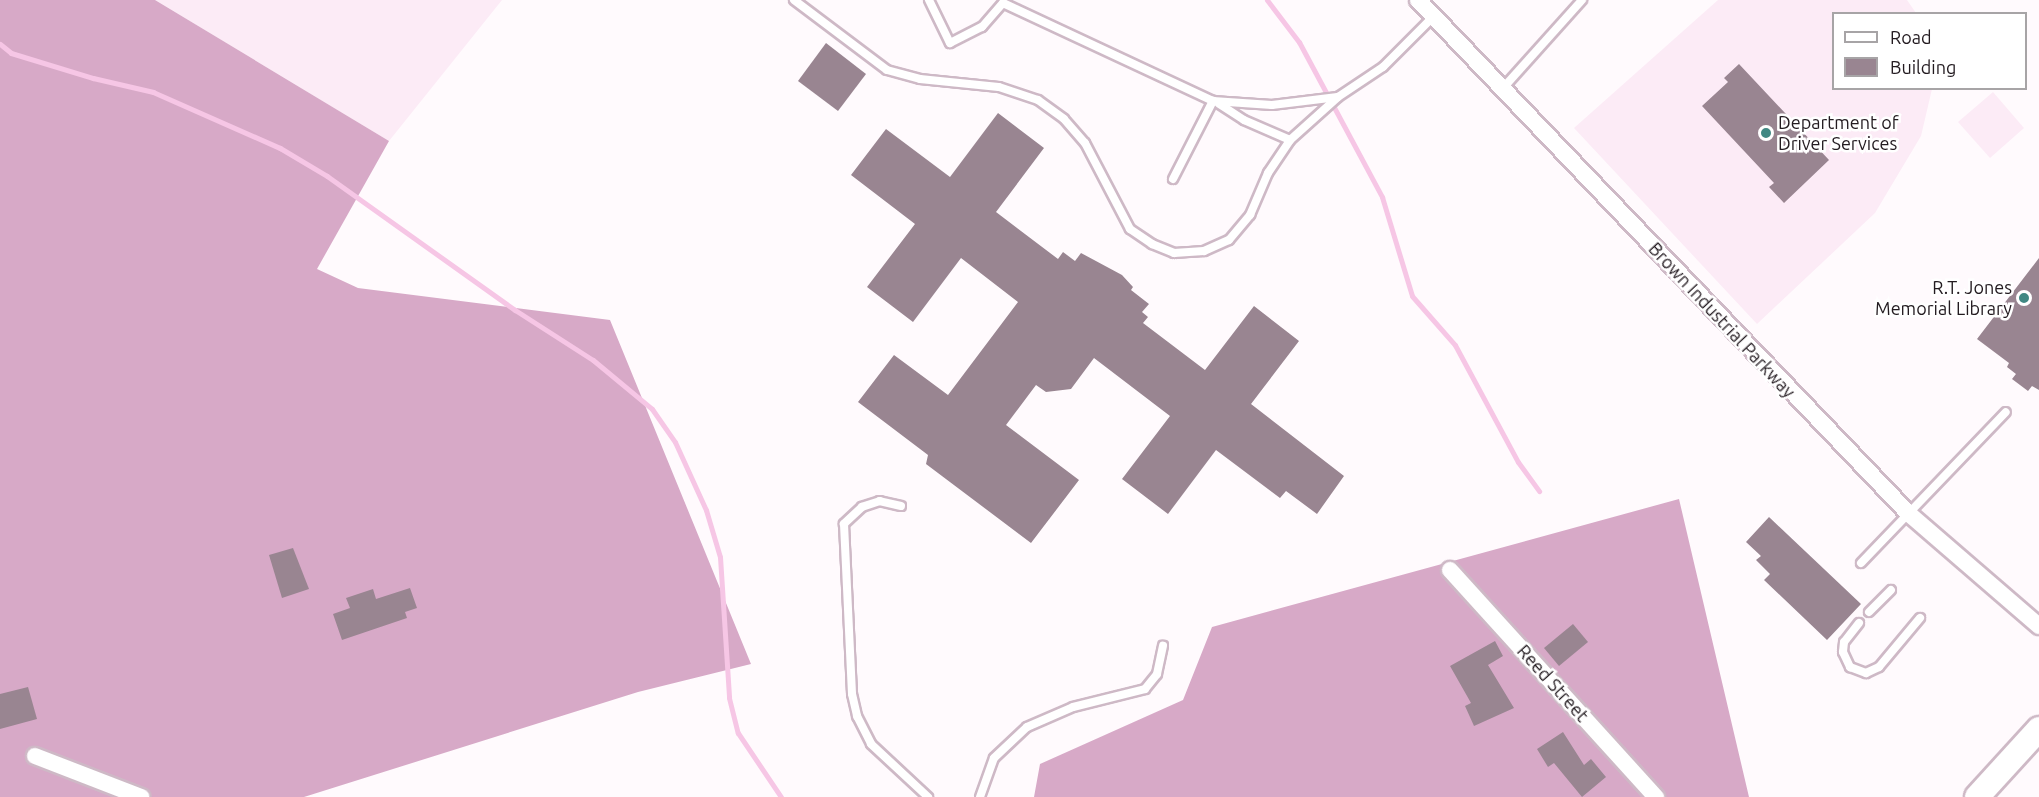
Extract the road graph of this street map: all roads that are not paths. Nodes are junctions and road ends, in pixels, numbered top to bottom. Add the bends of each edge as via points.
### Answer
1 (794, 0) edge
2 (929, 0) edge
3 (1418, 0) edge
4 (1582, 0) edge
5 (1001, 1) edge
6 (1435, 15) junction
7 (1504, 87) junction
8 (1338, 97) junction
9 (1216, 102) junction
10 (1290, 140) junction
11 (1173, 179) dead end
12 (2006, 412) dead end
13 (902, 506) dead end
14 (1908, 513) junction
15 (1862, 563) dead end
16 (1450, 570) dead end
17 (1891, 590) dead end
18 (1869, 612) dead end
19 (1920, 618) dead end
20 (1859, 623) dead end
21 (2039, 626) edge
22 (1164, 646) dead end
23 (2039, 729) edge
24 (35, 756) dead end
25 (141, 797) edge
26 (928, 797) edge
27 (980, 797) edge
28 (1656, 797) edge
29 (1977, 797) edge

1 - 10 lane via 887,70 920,79 999,87 1038,100 1064,119 1084,143 1130,229 1174,253 1203,251 1229,240 1250,215 1268,173
2 - 5 lane via 950,43 982,27
3 - 6 street, Brown Industrial Parkway
4 - 7 lane
5 - 9 lane
6 - 7 street, Brown Industrial Parkway
6 - 8 lane via 1383,68
7 - 14 street, Brown Industrial Parkway via 1789,393
8 - 9 lane via 1272,105
8 - 10 lane
9 - 10 lane via 1244,120
9 - 11 lane
12 - 14 lane
13 - 26 lane via 880,501 844,524 852,694 857,716 872,744
14 - 15 lane
14 - 21 street, Brown Industrial Parkway
16 - 28 street, Reed Street
17 - 18 lane
19 - 20 lane via 1879,667 1866,673 1857,671 1845,660 1844,642
22 - 27 lane via 1156,674 1145,689 1073,707 1027,727 994,758
23 - 29 main road
24 - 25 street

